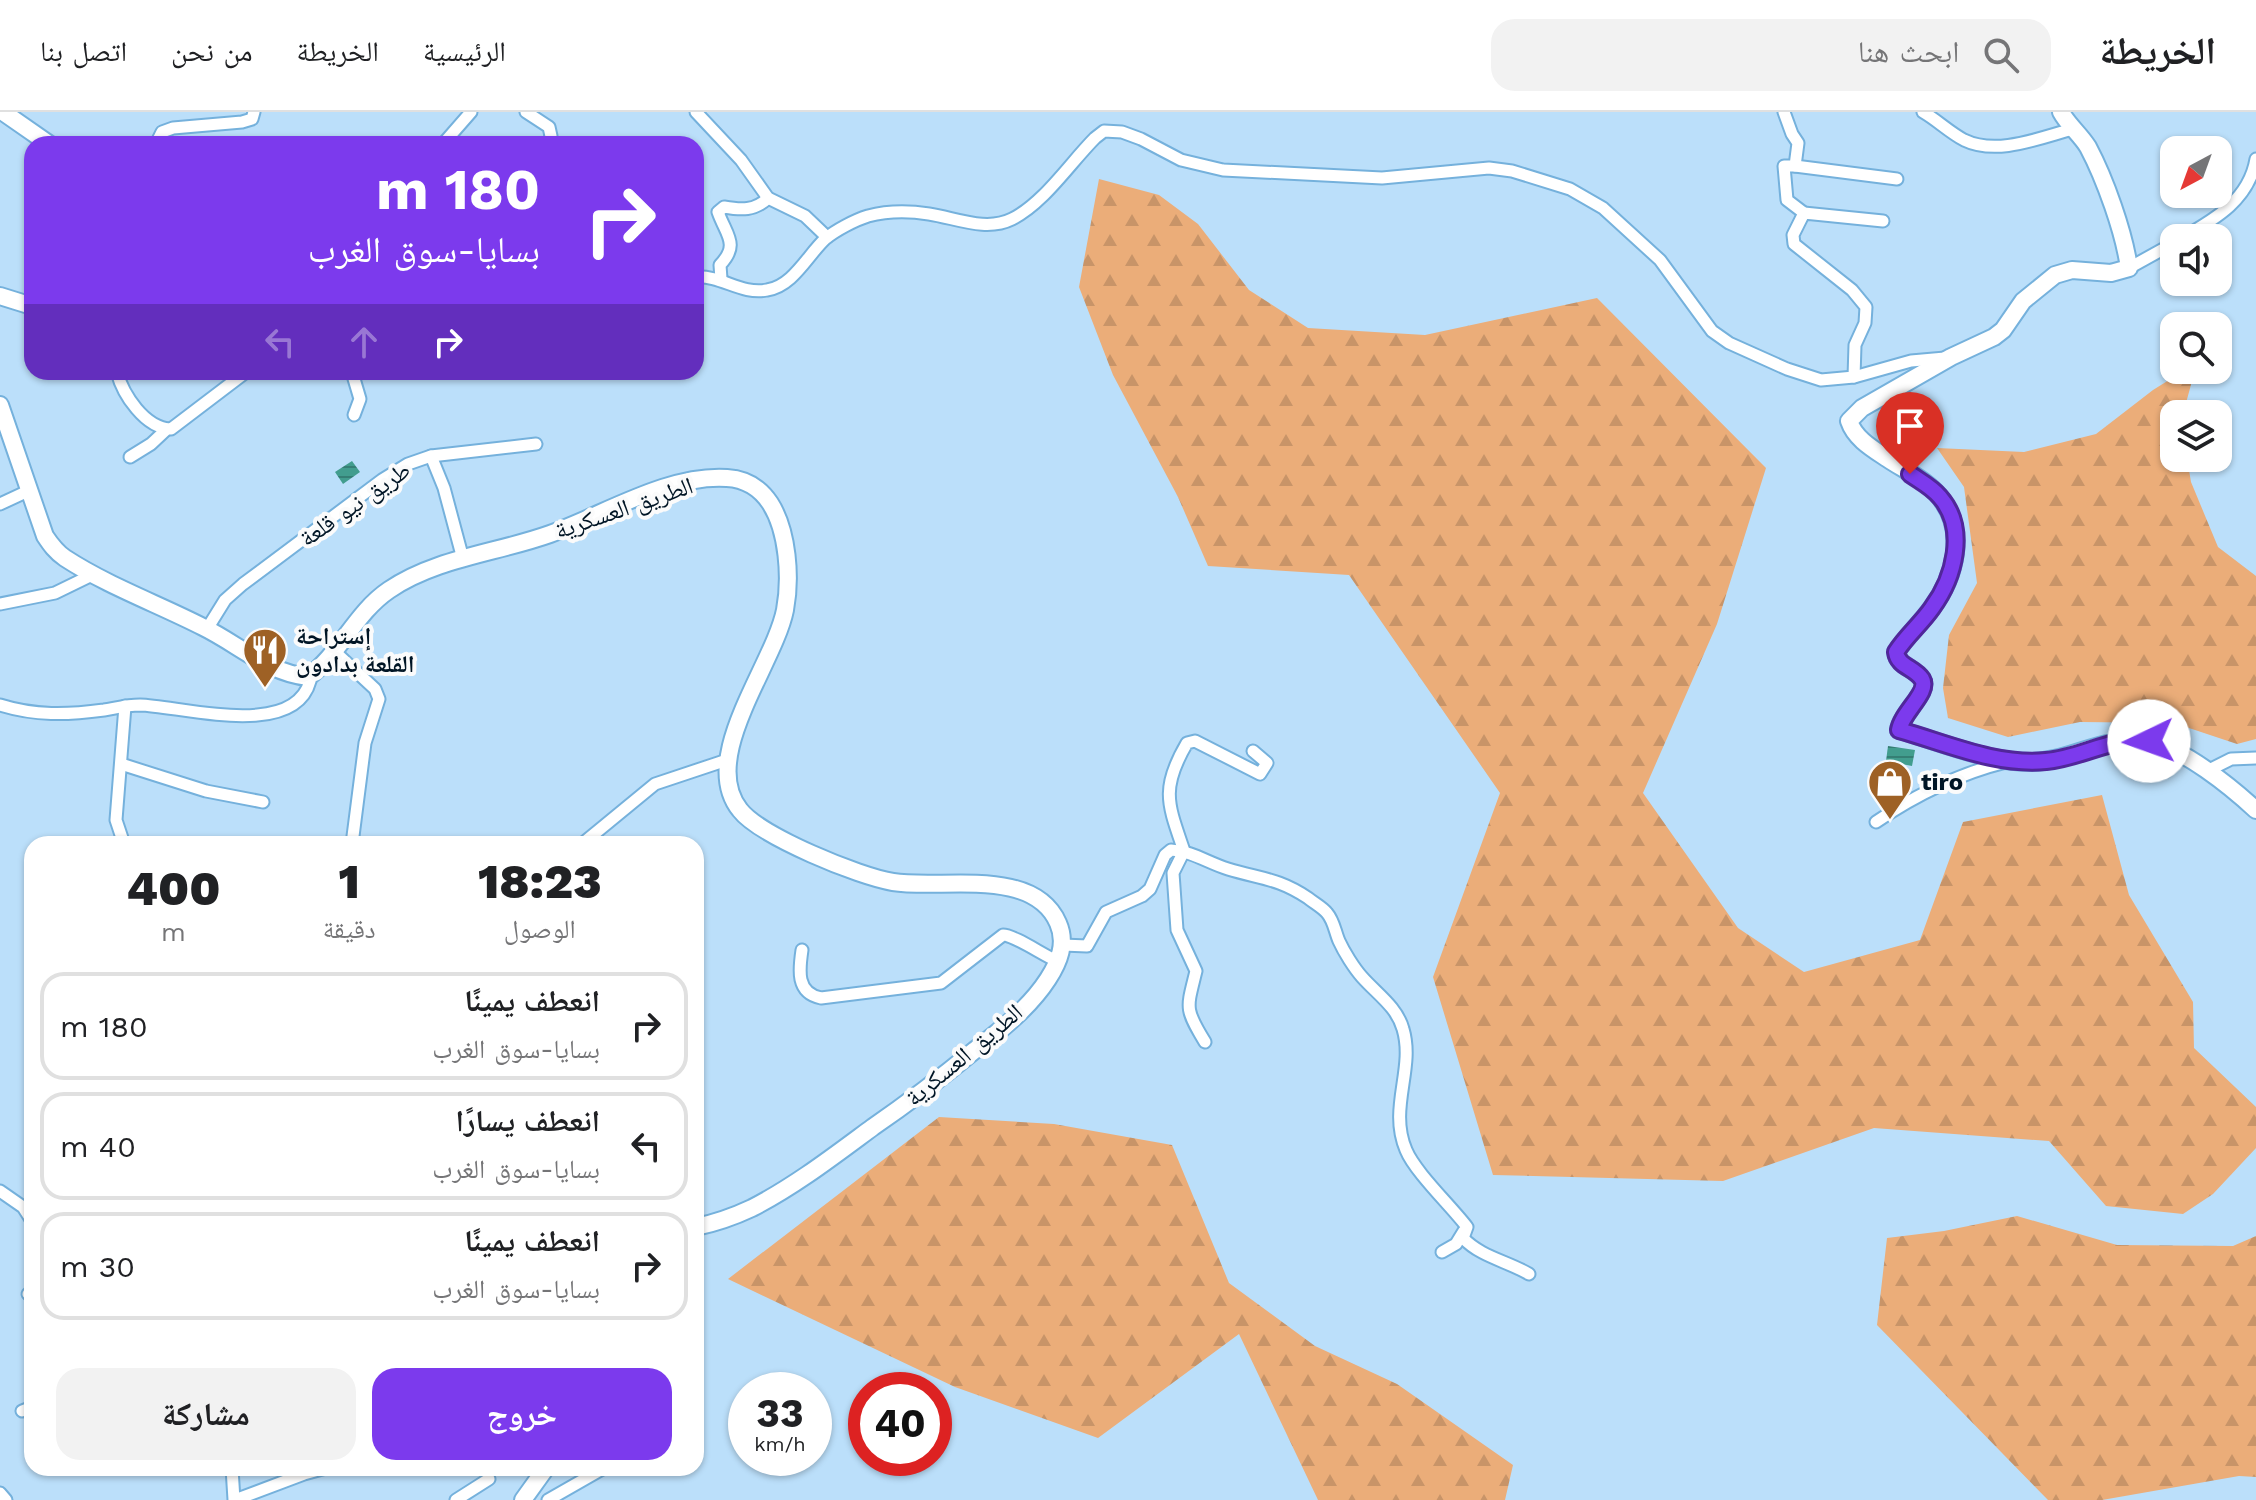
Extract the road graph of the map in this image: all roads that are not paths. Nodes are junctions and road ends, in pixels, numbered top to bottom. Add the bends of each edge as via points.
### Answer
1 (3, 112) edge
2 (254, 112) edge
3 (471, 112) edge
4 (526, 112) edge
5 (696, 112) edge
6 (1784, 112) edge
7 (1923, 112) edge
8 (2061, 112) edge
9 (2073, 129) junction
10 (38, 136) edge
11 (160, 136) edge
12 (450, 136) edge
13 (551, 136) edge
14 (2256, 159) edge
15 (1795, 166) junction
16 (1897, 179) dead end
17 (768, 198) junction
18 (1804, 213) junction
19 (1883, 221) dead end
20 (2204, 224) edge
21 (827, 237) junction
22 (2160, 251) edge
23 (2129, 268) junction
24 (704, 278) edge
25 (721, 279) junction
26 (0, 296) edge
27 (24, 304) edge
28 (1951, 357) junction
29 (1854, 377) junction
30 (121, 380) edge
31 (236, 380) edge
32 (354, 380) edge
33 (0, 405) edge
34 (354, 415) dead end
35 (167, 429) junction
36 (536, 444) dead end
37 (431, 456) junction
38 (130, 457) dead end
39 (28, 491) junction
40 (0, 504) edge
41 (463, 559) junction
42 (94, 574) junction
43 (0, 604) edge
44 (207, 629) junction
45 (333, 650) junction
46 (308, 677) junction
47 (0, 705) edge
48 (125, 706) junction
49 (1253, 751) dead end
50 (2256, 758) edge
51 (730, 759) junction
52 (2011, 761) junction
53 (121, 764) junction
54 (2207, 771) junction
55 (263, 802) dead end
56 (2256, 810) edge
57 (1876, 822) dead end
58 (121, 836) edge
59 (353, 836) edge
60 (592, 836) edge
61 (1184, 851) junction
62 (1063, 945) junction
63 (802, 950) dead end
64 (1057, 961) junction
65 (1205, 1042) dead end
66 (0, 1191) edge
67 (24, 1209) edge
68 (704, 1224) edge
69 (1467, 1227) junction
70 (1442, 1252) dead end
71 (1529, 1274) dead end
72 (232, 1476) edge
73 (299, 1476) edge
74 (540, 1476) edge
75 (590, 1476) edge
76 (489, 1479) dead end
77 (0, 1493) edge
78 (6, 1500) edge
79 (234, 1500) edge
80 (456, 1500) edge
81 (523, 1500) edge
82 (548, 1500) edge

1 - 10 main road
2 - 11 street via 252,119 242,122 173,128
3 - 12 street
4 - 13 street via 549,127
5 - 17 street
6 - 15 street via 1798,143
7 - 9 street via 1978,146
8 - 9 main road
9 - 23 main road via 2092,157 2118,222
14 - 20 street via 2243,194
15 - 16 street
15 - 18 street via 1784,166 1787,200
17 - 21 street via 805,216
17 - 25 street via 760,206 724,207 718,212 732,241 720,265
18 - 19 street
18 - 29 street via 1794,244 1866,307 1855,345
21 - 25 street via 807,262 773,289 746,290
21 - 29 street via 878,215 927,214 983,225 1012,220 1104,131 1131,135 1181,160 1223,170 1382,178 1489,168 1512,171 1550,182 1603,208 1660,260 1701,318 1729,343 1821,380
22 - 23 street
23 - 28 main road via 2055,275 2023,301 2003,330
24 - 25 street
26 - 27 main road
28 - 29 street via 1893,364
28 - 52 main road via 1862,408 1849,424 1867,444 1942,499 1954,528 1955,556 1948,583 1896,652 1900,663 1923,683 1899,730
30 - 35 street via 131,402
31 - 35 street
32 - 34 street via 360,399
33 - 39 main road
35 - 38 street
36 - 37 street, طريق نيو قلعة
37 - 41 street
37 - 44 street, طريق نيو قلعة via 395,471 243,584 225,600
39 - 40 street
39 - 42 main road via 51,545
41 - 45 main road, الطريق العسكرية via 413,576 385,593
41 - 51 main road, الطريق العسكرية via 552,533 682,484 723,477 754,486 774,510 785,541 785,612 741,716
42 - 43 street via 55,593
42 - 44 main road
44 - 46 main road via 272,667
45 - 46 main road, الطريق العسكرية
45 - 59 street via 379,699 365,743
46 - 48 street via 308,690 292,704 252,717
47 - 48 street via 58,715
48 - 53 street
49 - 61 street via 1267,763 1260,774 1195,741 1187,743 1168,791
50 - 54 street via 2231,759
51 - 60 street via 655,784
51 - 62 main road, الطريق العسكرية via 731,796 759,826 871,877 908,884 987,884 1023,892 1058,920
52 - 54 main road via 2057,760 2139,740 2160,745
52 - 57 street via 1930,788
53 - 55 street via 206,791
53 - 58 street via 116,820
54 - 56 main road
61 - 62 street via 1168,852 1142,896 1102,916 1087,946
61 - 65 street via 1173,873 1177,930 1196,971 1187,1004
61 - 69 street via 1288,885 1326,911 1340,945 1404,1030 1398,1104 1405,1149
62 - 64 main road, الطريق العسكرية
63 - 64 street via 803,987 821,998 941,983 1003,935
64 - 68 main road, الطريق العسكرية via 1022,1010 923,1092 752,1208
66 - 67 street
69 - 70 street via 1456,1244
69 - 71 street via 1463,1238 1476,1250
72 - 79 street
73 - 79 street
74 - 81 main road
75 - 82 street
76 - 80 street
77 - 78 street

